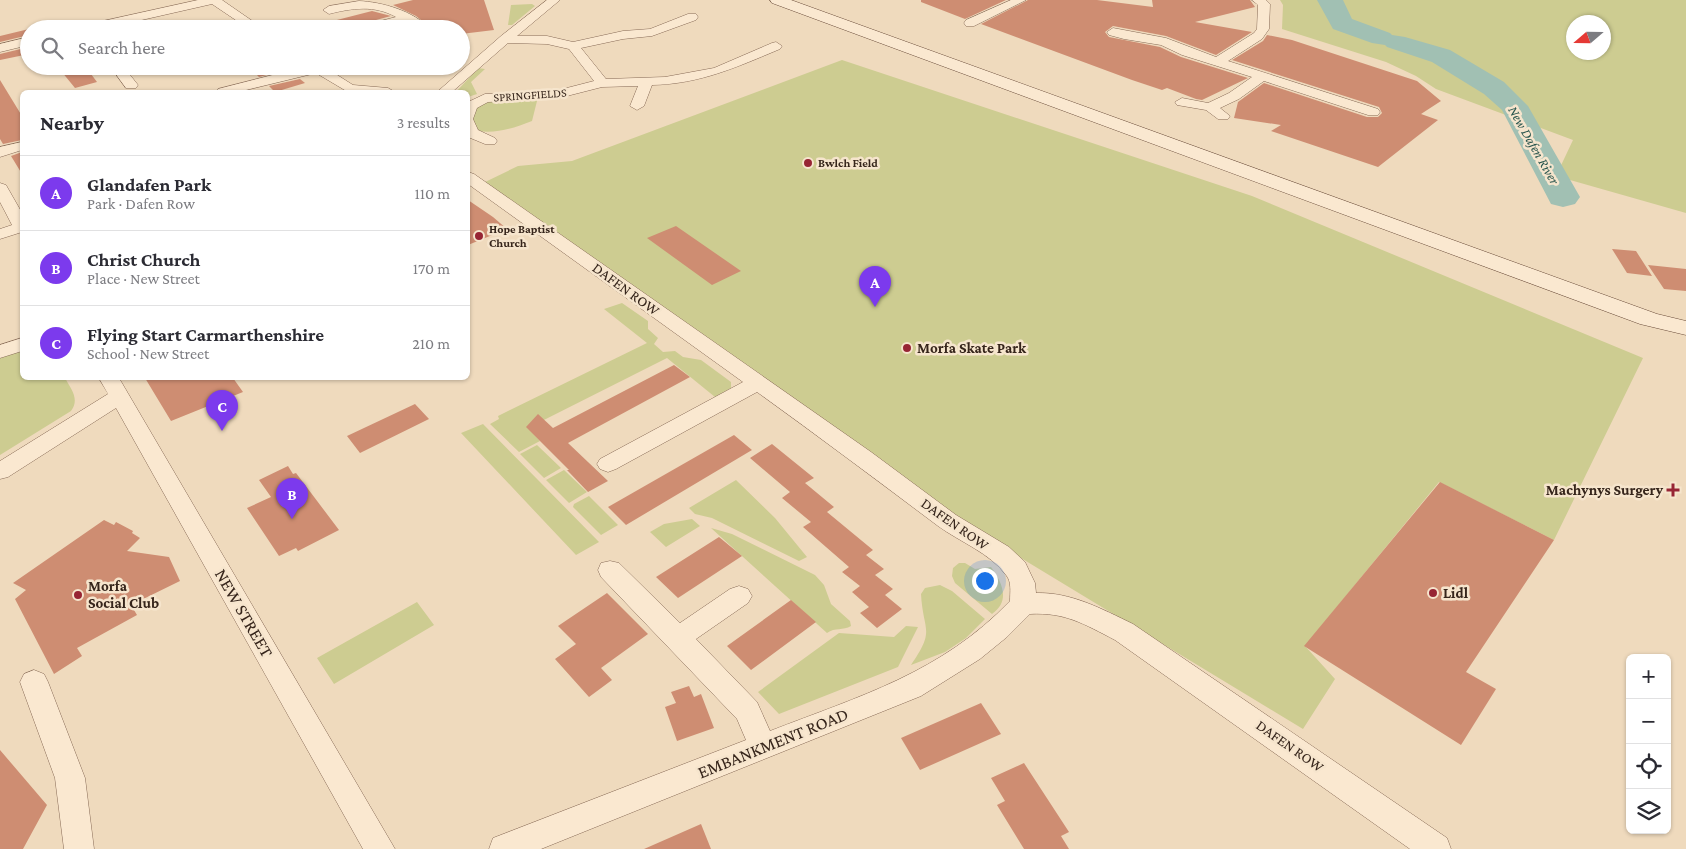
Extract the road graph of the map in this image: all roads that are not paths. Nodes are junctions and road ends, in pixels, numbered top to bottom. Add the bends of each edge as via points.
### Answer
1 (214, 0) edge
2 (554, 0) edge
3 (778, 0) edge
4 (1020, 0) edge
5 (1258, 0) edge
6 (363, 2) edge
7 (329, 10) dead end
8 (692, 17) dead end
9 (406, 18) junction
10 (125, 20) edge
11 (244, 20) edge
12 (399, 20) edge
13 (409, 20) edge
14 (970, 23) dead end
15 (1113, 38) dead end
16 (505, 39) junction
17 (20, 43) edge
18 (573, 46) junction
19 (776, 46) dead end
20 (0, 48) edge
21 (1217, 62) junction
22 (470, 69) edge
23 (124, 75) edge
24 (286, 75) edge
25 (328, 75) edge
26 (464, 75) edge
27 (1262, 76) junction
28 (647, 82) junction
29 (602, 83) junction
30 (131, 84) dead end
31 (230, 90) edge
32 (363, 90) edge
33 (446, 90) edge
34 (1356, 94) dead end
35 (1182, 102) dead end
36 (1345, 103) junction
37 (470, 106) edge
38 (638, 106) dead end
39 (1210, 107) junction
40 (1373, 112) dead end
41 (1223, 116) dead end
42 (470, 129) edge
43 (490, 141) dead end
44 (20, 147) edge
45 (0, 152) edge
46 (472, 186) edge
47 (0, 188) edge
48 (20, 223) edge
49 (20, 228) edge
50 (0, 234) edge
51 (1649, 319) junction
52 (1686, 328) edge
53 (1686, 338) edge
54 (20, 345) edge
55 (0, 352) edge
56 (757, 383) junction
57 (114, 387) edge
58 (608, 464) dead end
59 (0, 471) edge
60 (610, 570) dead end
61 (739, 596) dead end
62 (1023, 604) junction
63 (678, 638) junction
64 (34, 682) dead end
65 (763, 747) junction
66 (79, 849) edge
67 (380, 849) edge
68 (504, 849) edge
69 (1436, 849) edge

1 - 10 street
1 - 11 street
2 - 16 street
3 - 51 main road
4 - 14 street
5 - 21 street via 1264,4 1262,31
6 - 7 street
6 - 9 street via 393,9
8 - 18 street via 652,32
9 - 12 street
9 - 13 street
15 - 21 street via 1158,40
16 - 18 street via 547,40
16 - 22 street
17 - 20 street
18 - 29 street
19 - 28 street, SPRINGFIELDS via 716,71
21 - 27 street
23 - 30 street
24 - 31 street
25 - 32 street via 350,89
26 - 33 street
27 - 36 street
27 - 39 street via 1234,96
28 - 29 street, SPRINGFIELDS
28 - 38 street
29 - 37 street, SPRINGFIELDS via 559,94 485,98
34 - 36 street
35 - 39 street
36 - 40 street
39 - 41 street
42 - 43 street
44 - 45 street
46 - 56 street, DAFEN ROW
47 - 48 street
49 - 50 street
51 - 52 main road
51 - 53 main road
54 - 55 street
56 - 58 street
56 - 62 street, DAFEN ROW via 948,521 1000,554 1016,569 1023,583
57 - 59 street
57 - 67 street, NEW STREET
60 - 63 street
61 - 63 street
62 - 65 street, EMBANKMENT ROAD via 984,642 938,674 911,688
62 - 69 street, DAFEN ROW via 1045,603 1078,609 1124,632
63 - 65 street via 747,711
64 - 66 street via 70,778
65 - 68 street, EMBANKMENT ROAD

